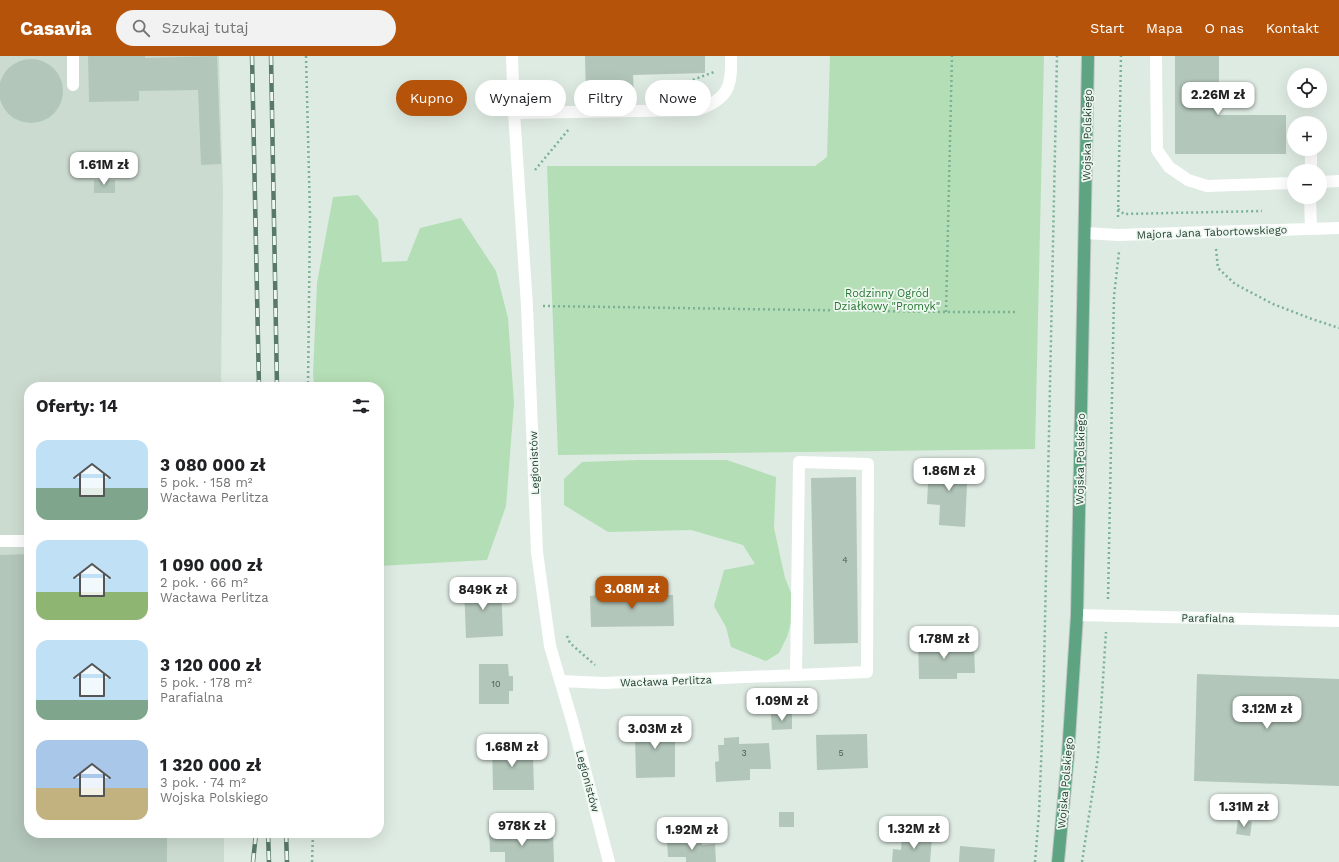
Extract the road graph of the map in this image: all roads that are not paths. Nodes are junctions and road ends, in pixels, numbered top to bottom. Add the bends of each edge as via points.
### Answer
1 (73, 56) edge
2 (512, 56) edge
3 (1088, 56) edge
4 (1156, 56) edge
5 (731, 61) edge
6 (513, 80) edge
7 (73, 84) dead end
8 (566, 112) edge
9 (514, 116) edge
10 (1339, 181) edge
11 (1327, 182) edge
12 (1287, 183) edge
13 (1310, 204) edge
14 (1339, 228) edge
15 (1310, 229) junction
16 (1085, 233) junction
17 (0, 541) edge
18 (24, 541) edge
19 (1077, 615) junction
20 (1339, 621) edge
21 (796, 675) junction
22 (561, 681) junction
23 (609, 862) edge
24 (1058, 862) edge

1 - 7 street
2 - 6 street, Legionistów
3 - 16 main road, Wojska Polskiego
4 - 12 street via 1157,150 1169,167 1188,180 1207,186
5 - 8 street via 728,88 720,99 697,110
9 - 22 street, Legionistów via 527,306 537,552 550,646
10 - 11 street
13 - 15 street
14 - 15 street, Majora Jana Tabortowskiego
15 - 16 street, Majora Jana Tabortowskiego via 1118,235
16 - 19 main road, Wojska Polskiego
17 - 18 street
19 - 20 street, Parafialna
19 - 24 main road, Wojska Polskiego
21 - 21 street, Wacława Perlitza via 867,672 868,464 799,462
21 - 22 street, Wacława Perlitza via 604,683
22 - 23 street, Legionistów

